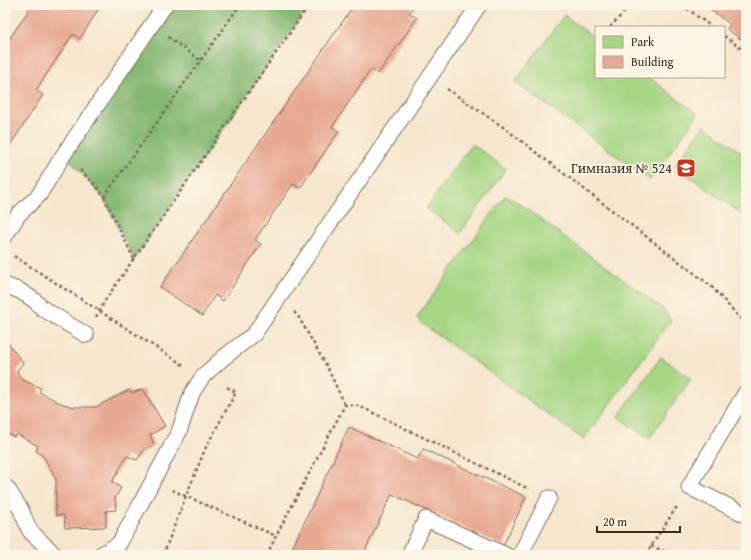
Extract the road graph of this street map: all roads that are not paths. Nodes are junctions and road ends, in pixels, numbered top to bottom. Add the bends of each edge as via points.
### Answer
1 (165, 5) edge
2 (479, 5) edge
3 (5, 236) edge
4 (5, 285) edge
5 (86, 335) dead end
6 (746, 392) edge
7 (5, 487) edge
8 (549, 498) road end
9 (744, 512) edge
10 (55, 555) edge
11 (100, 555) edge
12 (409, 555) edge
13 (506, 555) edge
14 (520, 555) edge

1 - 3 lane via 39,195 18,215
2 - 11 lane via 254,334 203,376 192,394 179,432 119,544
4 - 5 lane via 20,291
6 - 9 lane via 689,487
7 - 10 lane via 21,510 30,531
8 - 14 lane
12 - 13 lane via 426,519

